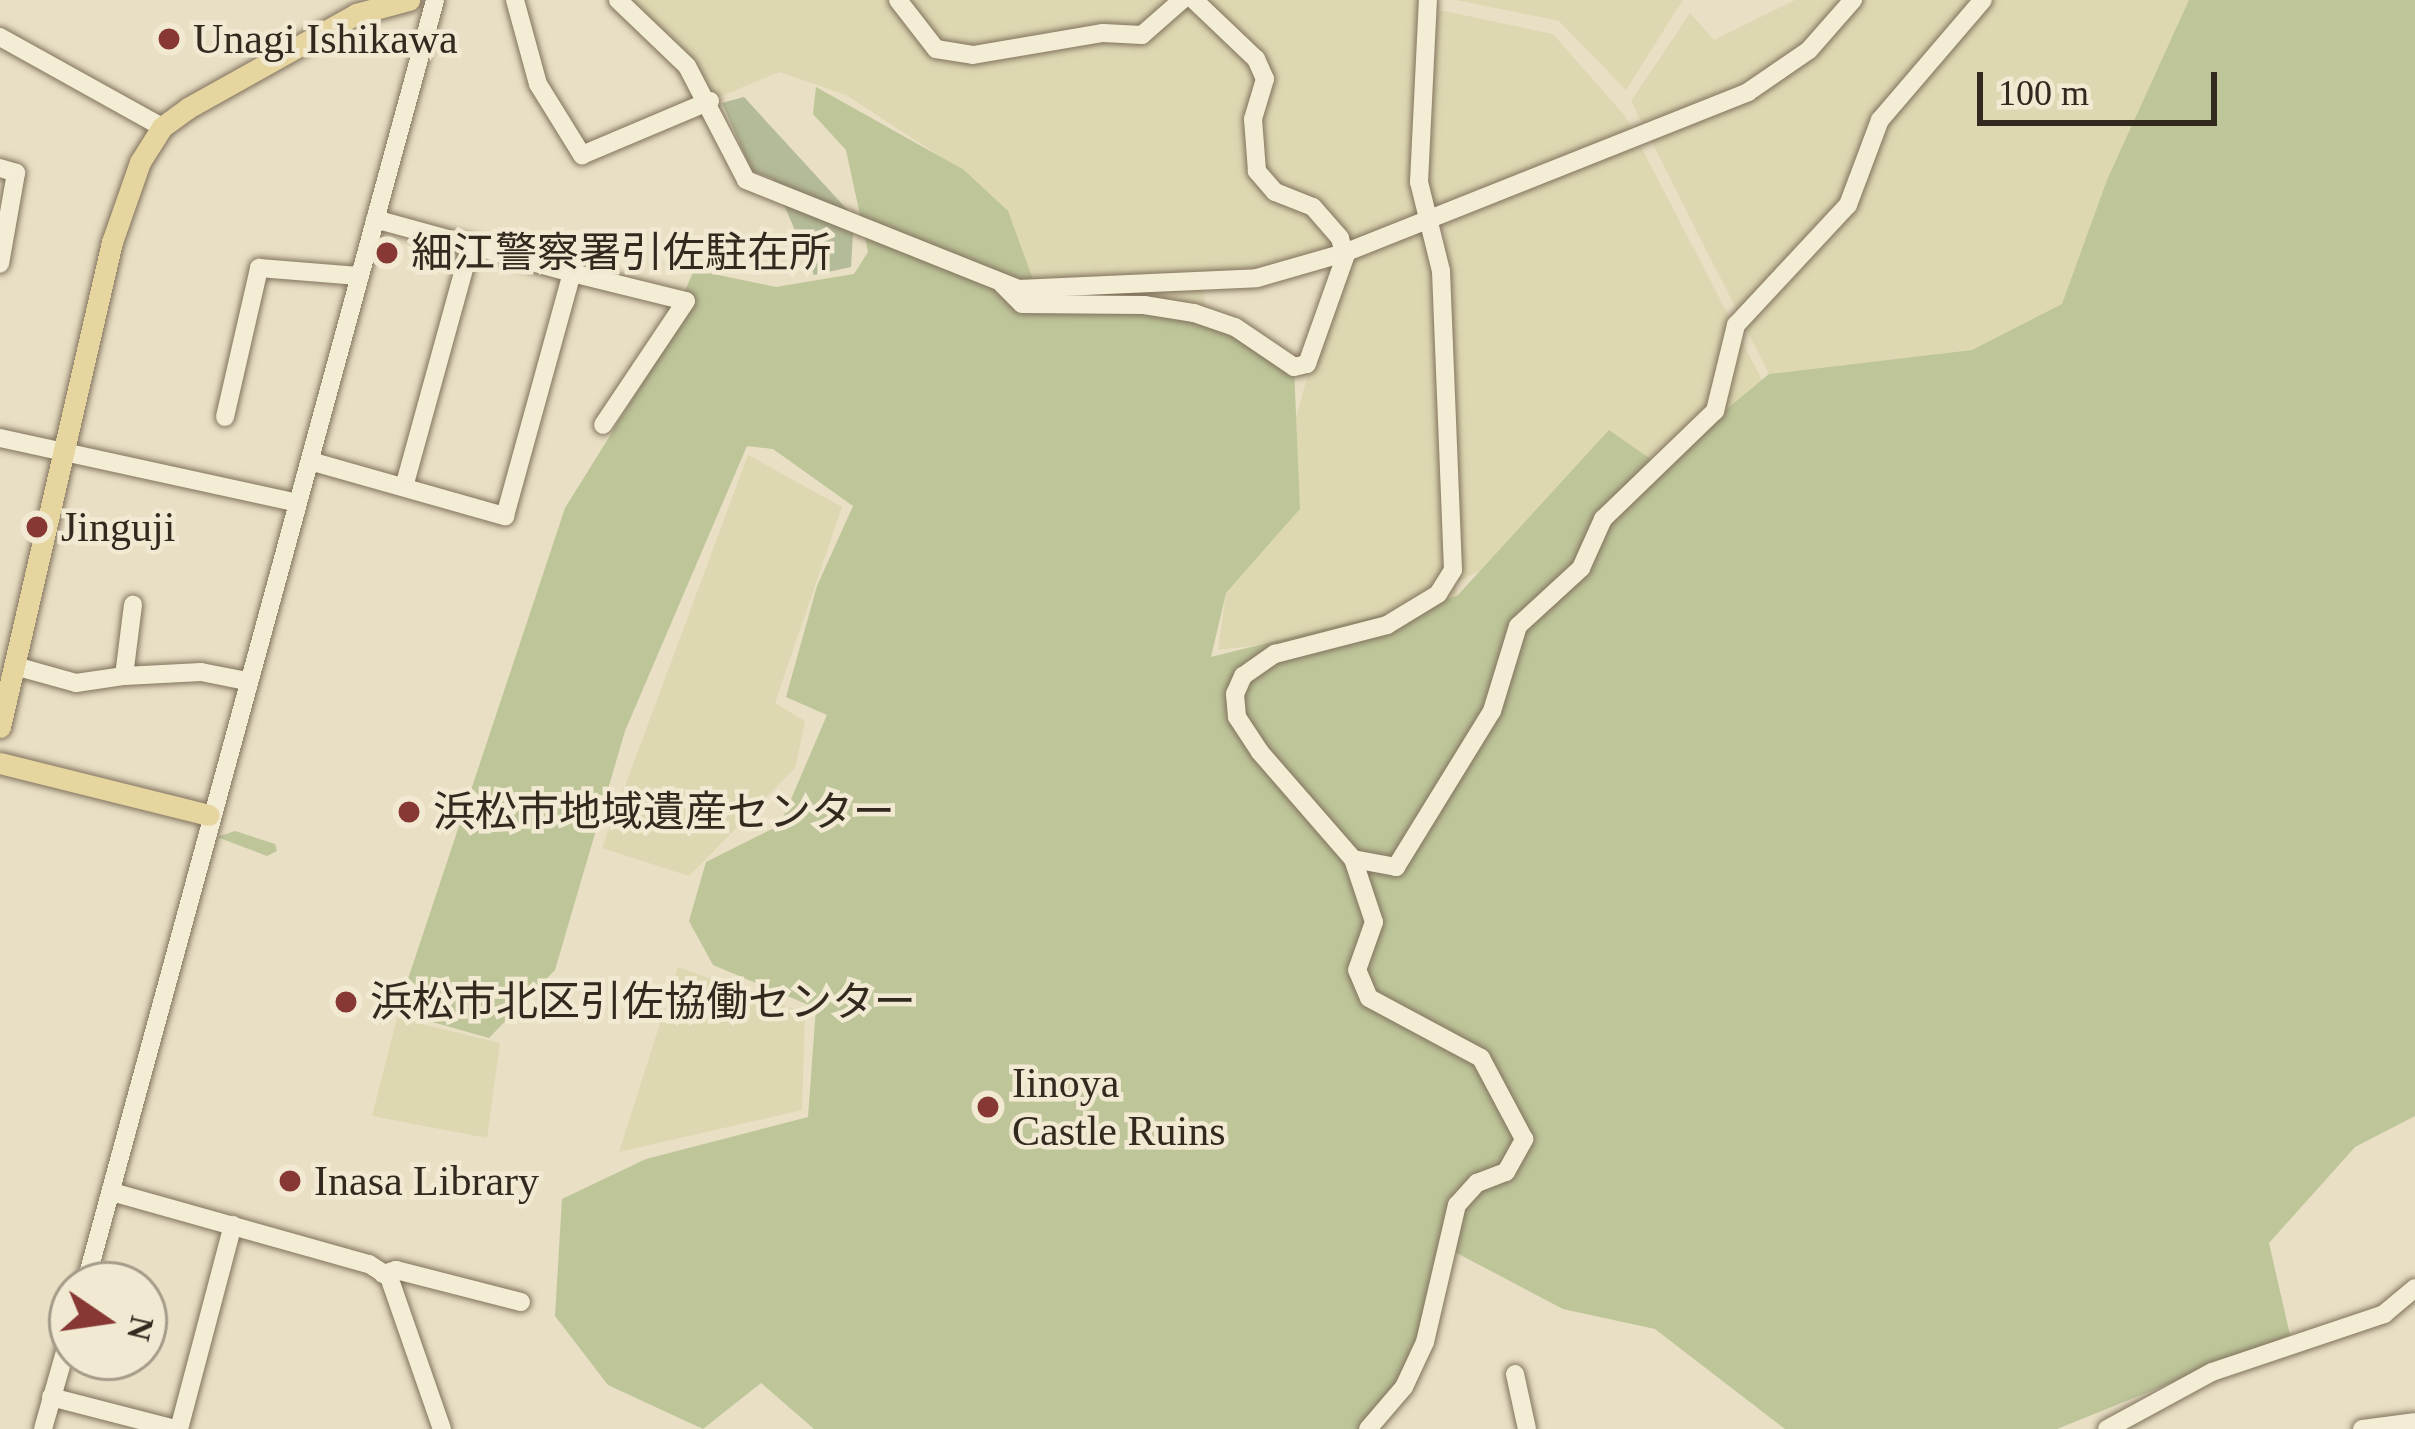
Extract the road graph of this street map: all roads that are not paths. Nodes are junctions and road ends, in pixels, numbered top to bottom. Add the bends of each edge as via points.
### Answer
1 (409, 0) edge
2 (435, 0) edge
3 (515, 0) edge
4 (618, 0) edge
5 (898, 0) edge
6 (1182, 0) edge
7 (1194, 0) edge
8 (1428, 0) edge
9 (1852, 0) edge
10 (1983, 0) edge
11 (0, 37) edge
12 (710, 101) junction
13 (162, 127) junction
14 (0, 168) edge
15 (375, 219) junction
16 (1429, 222) junction
17 (471, 244) junction
18 (1344, 253) junction
19 (0, 264) edge
20 (572, 273) junction
21 (359, 276) junction
22 (1001, 284) junction
23 (225, 417) dead end
24 (603, 425) dead end
25 (0, 438) edge
26 (64, 455) junction
27 (310, 460) junction
28 (404, 487) junction
29 (297, 503) junction
30 (133, 604) dead end
31 (15, 666) junction
32 (124, 676) junction
33 (247, 681) junction
34 (0, 727) edge
35 (0, 763) edge
36 (209, 815) junction
37 (1353, 860) junction
38 (112, 1192) junction
39 (233, 1225) junction
40 (92, 1261) edge
41 (383, 1274) junction
42 (2415, 1288) edge
43 (520, 1302) dead end
44 (1515, 1374) dead end
45 (56, 1381) edge
46 (51, 1397) junction
47 (2415, 1422) edge
48 (44, 1429) edge
49 (177, 1429) edge
50 (442, 1429) edge
51 (1368, 1429) edge
52 (1527, 1429) edge
53 (2109, 1429) edge
54 (2362, 1429) edge

1 - 13 main road via 356,14
2 - 15 street
3 - 12 street via 538,84 582,155
4 - 12 street via 662,35
5 - 6 street via 936,49 973,55 1103,33 1142,35
7 - 18 street via 1256,59 1265,79 1253,119 1257,170 1275,192 1331,222
8 - 16 street via 1419,182
9 - 16 street via 1809,50 1748,92
10 - 37 street via 1880,120 1848,205 1736,325 1714,411 1603,518 1580,568 1518,626 1492,711 1396,867
11 - 13 street
12 - 22 street via 746,180
13 - 26 main road via 126,194
14 - 19 street via 16,173
15 - 17 street
15 - 21 street
16 - 18 street
16 - 37 street via 1447,349 1453,570 1438,594 1387,625 1276,654 1243,676 1234,694 1237,717 1260,752
17 - 20 street
17 - 28 street
18 - 22 street via 1256,278
18 - 22 street via 1307,364 1294,367 1235,327 1194,314 1144,304 1022,304
20 - 24 street via 686,301
20 - 28 street via 505,516
21 - 23 street via 260,268
21 - 27 street
25 - 26 street
26 - 29 street
26 - 31 main road
27 - 28 street
27 - 29 street
29 - 33 street
30 - 32 street
31 - 32 street via 76,683
31 - 34 main road
32 - 33 street via 201,672
33 - 36 street
35 - 36 main road
36 - 38 street
37 - 51 street via 1374,922 1357,970 1369,998 1481,1058 1524,1139 1506,1172 1477,1184 1457,1205 1425,1342 1404,1387
38 - 39 street
38 - 40 street
39 - 41 street
39 - 49 street
41 - 43 street via 396,1270
41 - 50 street via 403,1300
42 - 53 street via 2384,1314 2212,1372
44 - 52 street
45 - 46 street
46 - 48 street
46 - 49 street
47 - 54 street

